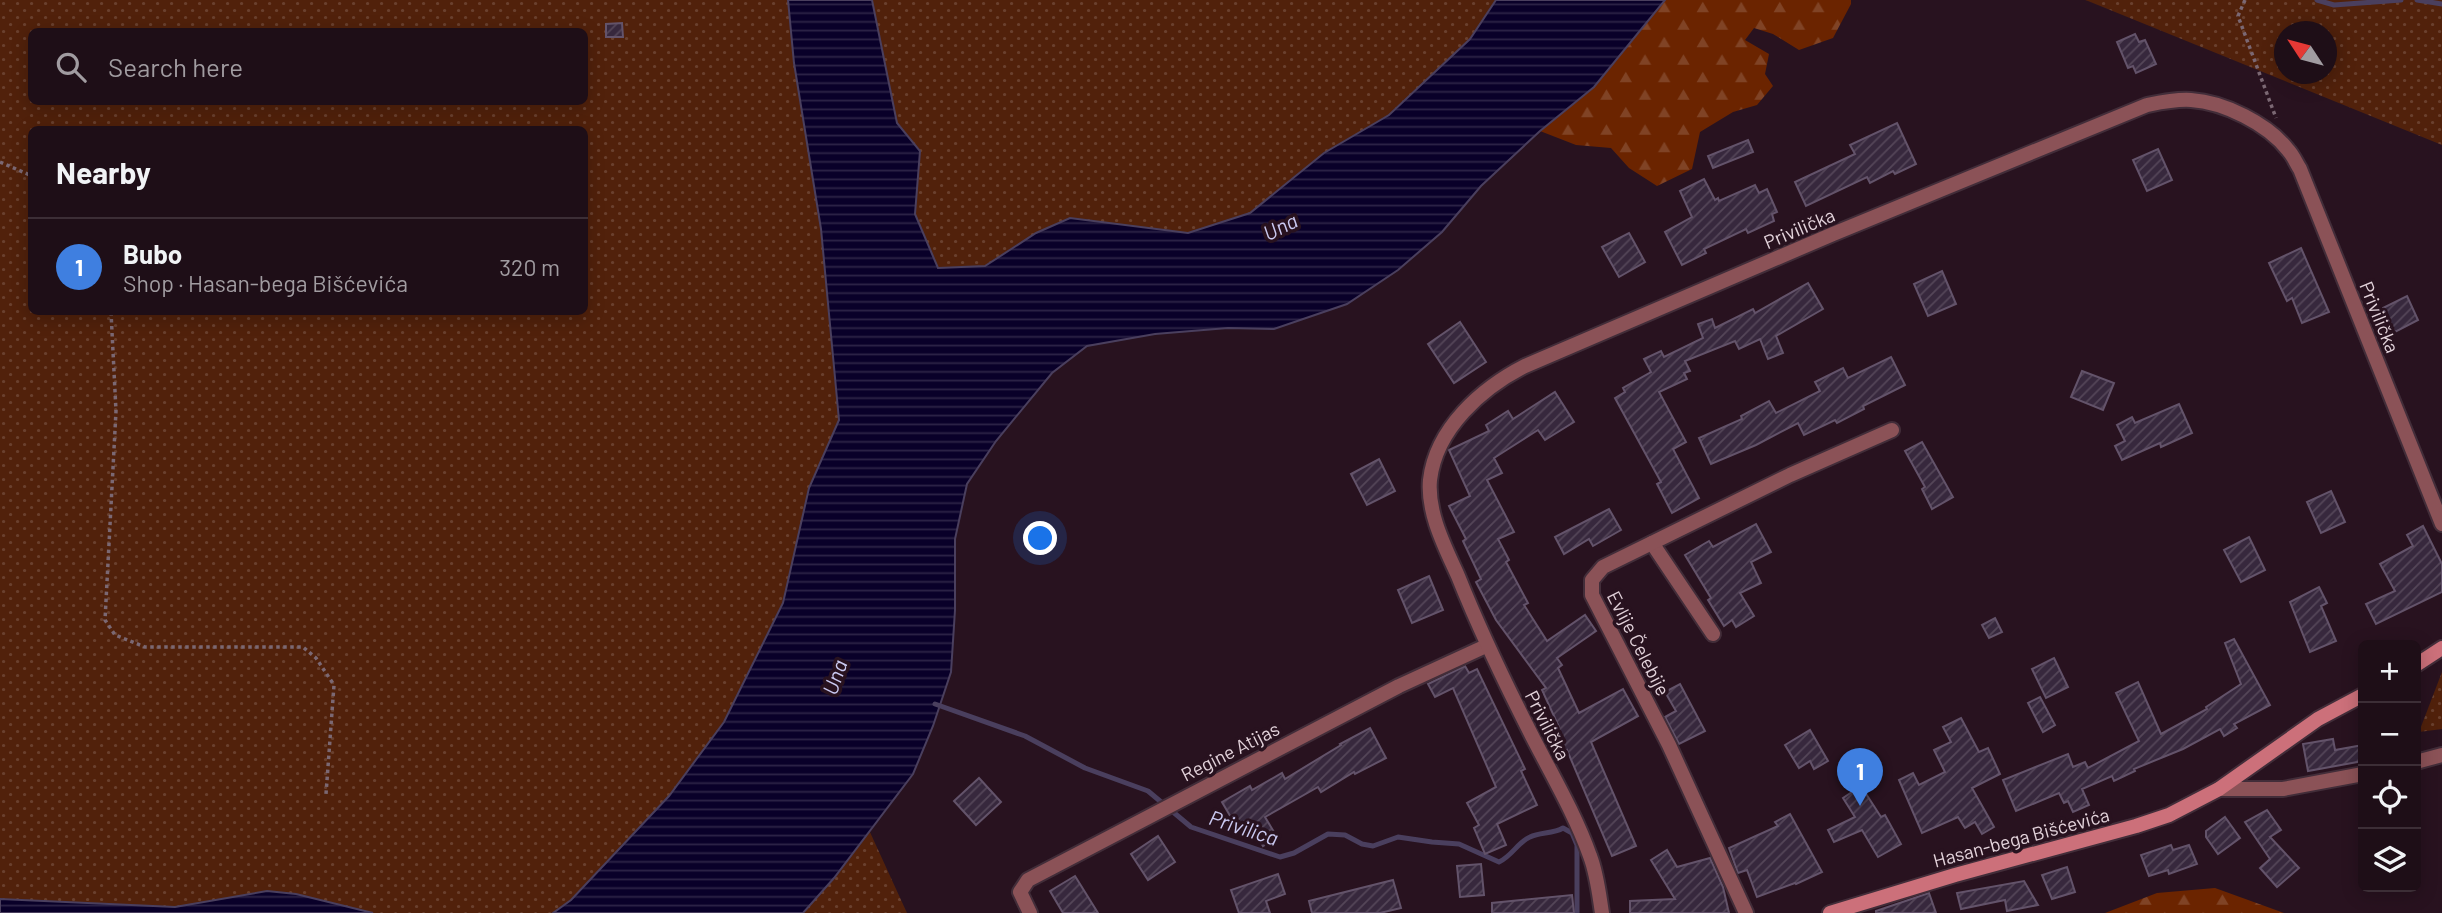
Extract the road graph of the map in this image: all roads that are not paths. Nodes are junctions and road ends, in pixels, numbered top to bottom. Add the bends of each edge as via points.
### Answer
1 (1892, 430) dead end
2 (2442, 524) edge
3 (1652, 543) junction
4 (1713, 634) dead end
5 (1486, 646) junction
6 (2442, 648) edge
7 (2421, 662) edge
8 (2358, 698) edge
9 (2442, 755) edge
10 (2421, 761) edge
11 (2358, 775) edge
12 (2219, 789) junction
13 (1030, 913) edge
14 (1602, 913) edge
15 (1746, 913) edge
16 (1830, 913) edge

1 - 3 street, Evlije Čelebije
2 - 5 street, Privilička via 2300,169 2288,149 2269,132 2220,107 2176,100 2147,105 1833,234 1503,377 1483,391 1441,444 1430,483 1439,532
3 - 4 street
3 - 15 street, Evlije Čelebije via 1603,567 1592,580 1592,596 1669,745
5 - 13 street, Regine Atijas via 1399,686 1040,872 1020,892
5 - 14 street, Privilička via 1574,818 1597,878
6 - 7 street
8 - 12 street, Hasan-bega Bišćevića via 2318,719
9 - 10 street
11 - 12 street via 2283,789
12 - 16 street, Hasan-bega Bišćevića via 2136,826

